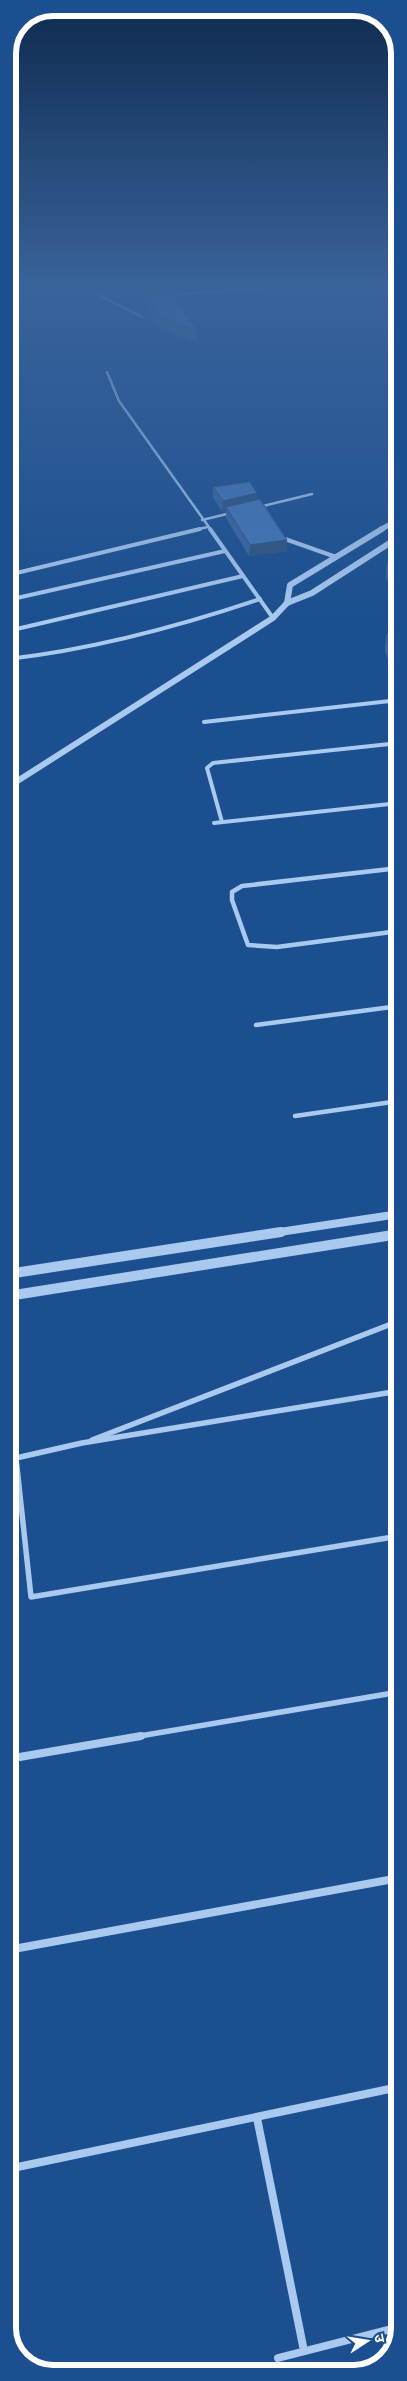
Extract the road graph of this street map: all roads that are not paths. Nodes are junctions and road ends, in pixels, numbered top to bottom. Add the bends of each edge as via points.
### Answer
1 (118, 399) edge
2 (312, 494) dead end
3 (257, 507) edge
4 (239, 511) edge
5 (202, 520) junction
6 (390, 524) edge
7 (208, 527) junction
8 (285, 538) edge
9 (390, 544) edge
10 (225, 551) junction
11 (336, 557) junction
12 (16, 573) edge
13 (243, 576) junction
14 (16, 598) edge
15 (260, 600) junction
16 (287, 603) junction
17 (274, 618) junction
18 (16, 629) edge
19 (16, 658) edge
20 (390, 701) edge
21 (204, 722) dead end
22 (390, 744) edge
23 (16, 782) edge
24 (390, 804) edge
25 (222, 822) junction
26 (214, 823) dead end
27 (390, 869) edge
28 (390, 932) edge
29 (390, 1007) edge
30 (256, 1025) dead end
31 (390, 1102) edge
32 (295, 1116) dead end
33 (391, 1217) edge
34 (391, 1235) edge
35 (17, 1273) edge
36 (17, 1295) edge
37 (391, 1324) edge
38 (391, 1392) edge
39 (82, 1444) junction
40 (17, 1458) edge
41 (17, 1464) edge
42 (391, 1537) edge
43 (391, 1693) edge
44 (17, 1757) edge
45 (391, 1880) edge
46 (17, 1948) edge
47 (391, 2089) edge
48 (257, 2118) junction
49 (17, 2167) edge
50 (391, 2329) edge
51 (304, 2351) junction
52 (278, 2358) dead end

1 - 5 street
2 - 3 street
4 - 5 street
5 - 7 street
6 - 11 street
7 - 10 street
7 - 12 street
8 - 11 street
9 - 16 street via 312,593
10 - 13 street
10 - 14 street
11 - 16 street via 290,585
13 - 15 street
13 - 18 street
15 - 17 street
15 - 19 street via 108,644
16 - 17 street
17 - 23 street
20 - 21 street
22 - 25 street via 213,763 207,768
24 - 25 street
25 - 26 street
27 - 28 street via 242,886 232,892 232,900 248,945 277,947
29 - 30 street
31 - 32 street
33 - 35 street
34 - 36 street
37 - 39 street
38 - 39 street
39 - 40 street
41 - 42 street via 31,1597
43 - 44 street
45 - 46 street
47 - 48 street
48 - 49 street
48 - 51 street
50 - 51 street
51 - 52 street

